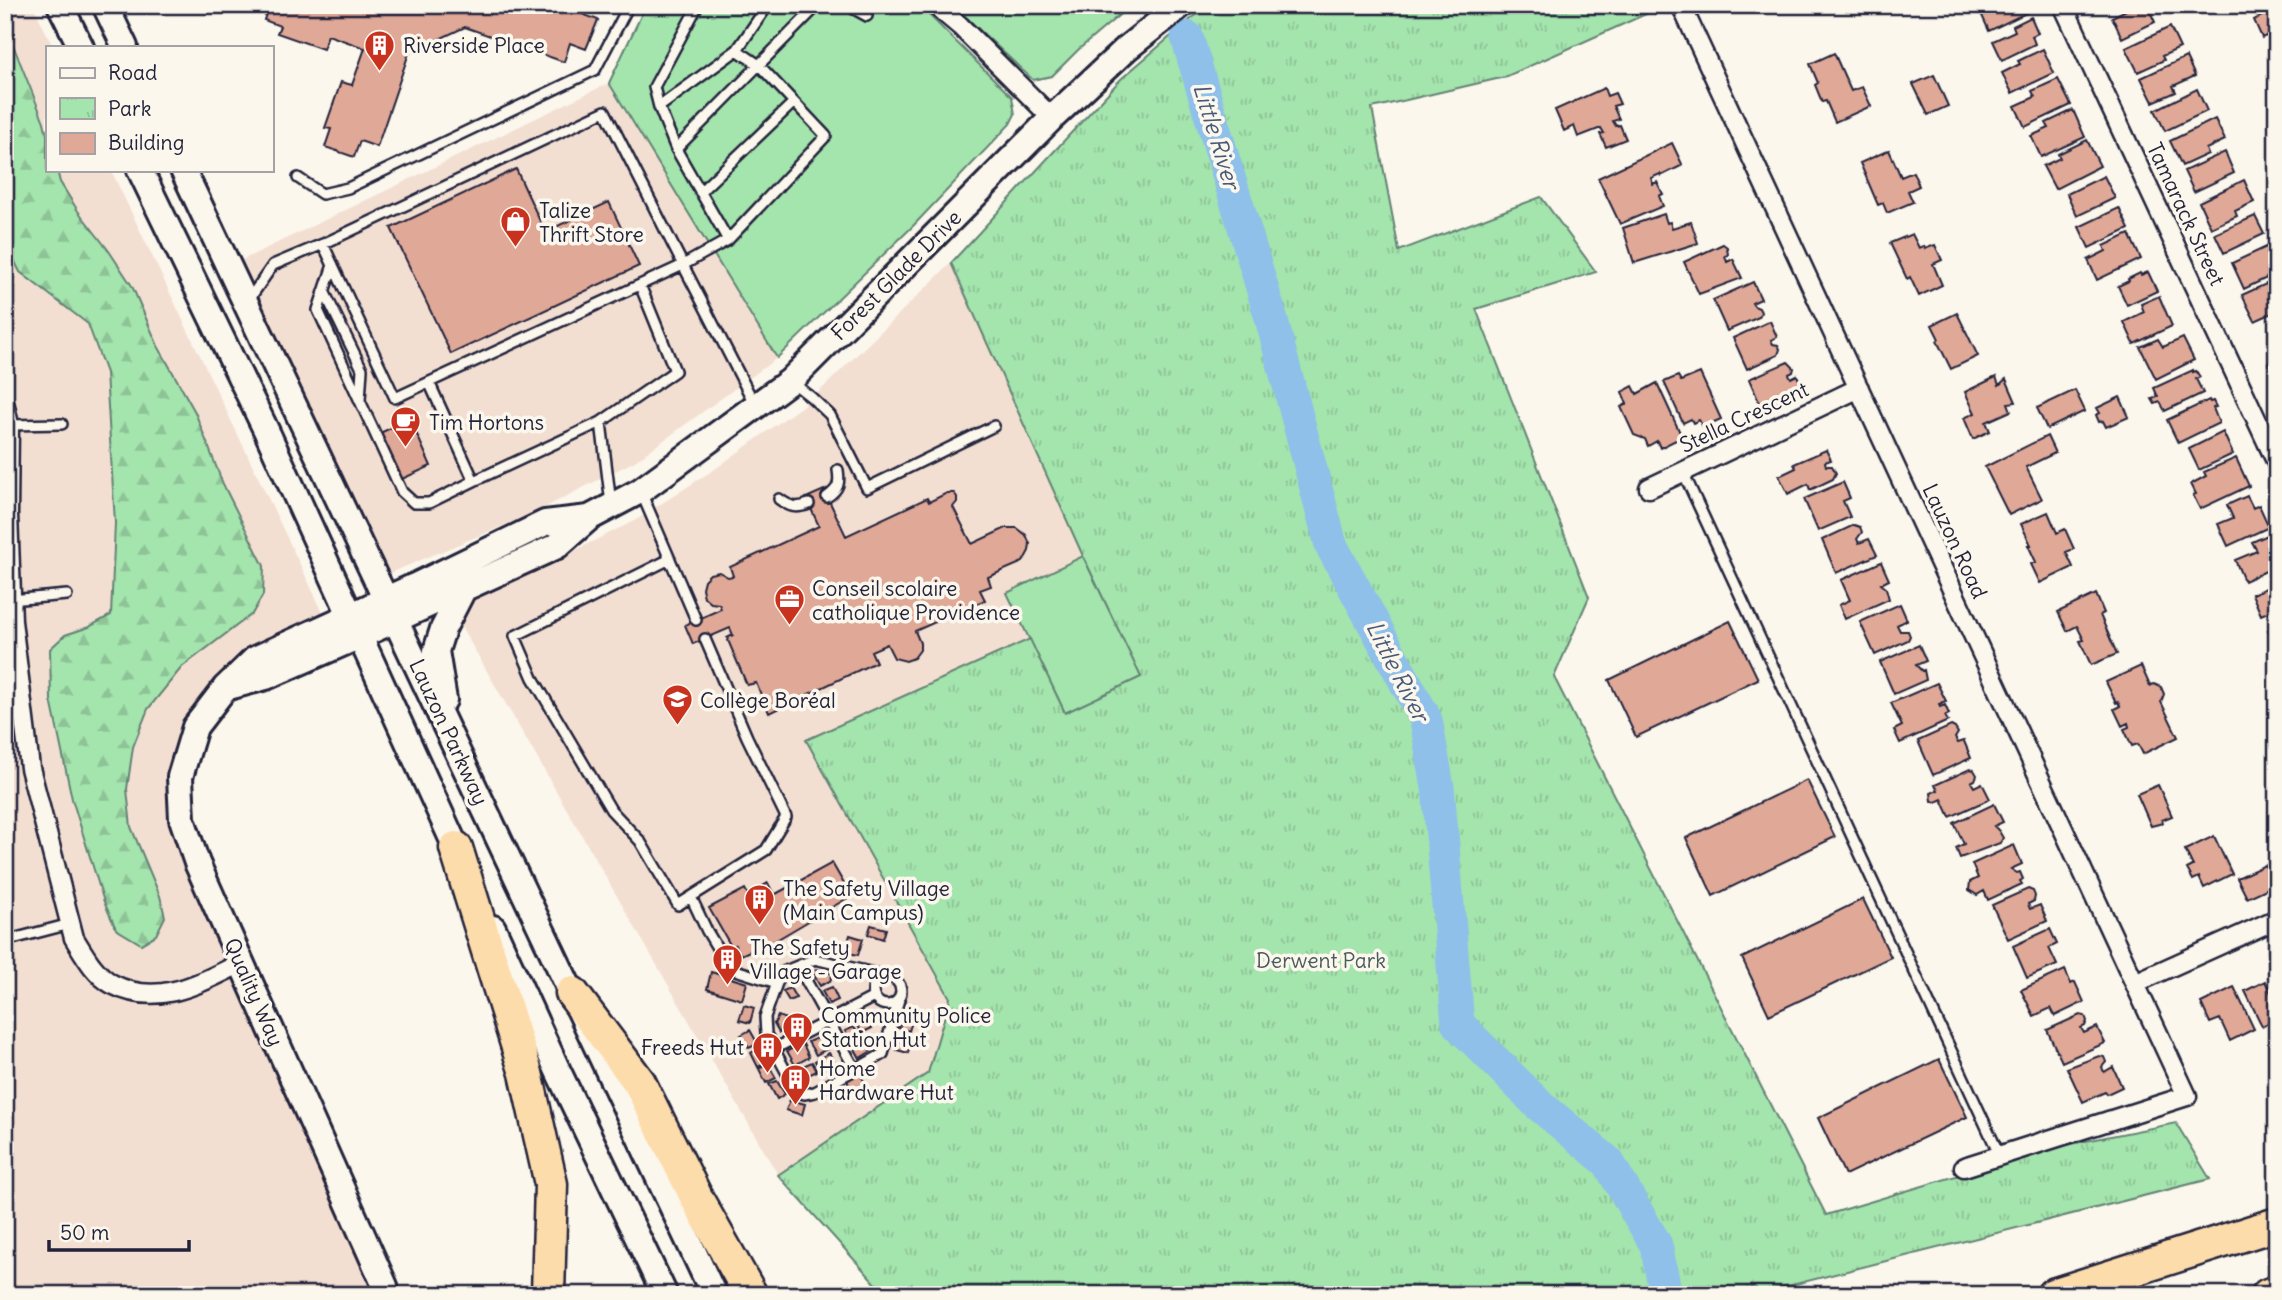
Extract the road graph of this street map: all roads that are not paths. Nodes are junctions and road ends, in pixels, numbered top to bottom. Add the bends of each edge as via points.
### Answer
1 (60, 5) edge
2 (105, 5) edge
3 (629, 5) edge
4 (698, 5) edge
5 (768, 5) edge
6 (818, 5) edge
7 (847, 5) edge
8 (935, 5) edge
9 (1181, 5) edge
10 (1681, 5) edge
11 (2063, 5) edge
12 (867, 16) dead end
13 (80, 46) edge
14 (125, 46) edge
15 (737, 50) junction
16 (759, 65) junction
17 (794, 102) junction
18 (659, 107) junction
19 (1052, 118) junction
20 (676, 149) junction
21 (141, 172) edge
22 (184, 172) edge
23 (298, 178) dead end
24 (700, 192) junction
25 (728, 240) junction
26 (323, 244) junction
27 (333, 265) junction
28 (683, 265) junction
29 (640, 285) junction
30 (324, 291) junction
31 (247, 303) junction
32 (790, 381) junction
33 (429, 382) junction
34 (1859, 388) junction
35 (360, 402) junction
36 (756, 406) junction
37 (6, 412) edge
38 (601, 422) junction
39 (62, 424) dead end
40 (995, 426) dead end
41 (2272, 439) edge
42 (2277, 463) edge
43 (838, 470) dead end
44 (1683, 471) junction
45 (474, 481) junction
46 (1649, 488) dead end
47 (640, 491) junction
48 (827, 497) dead end
49 (779, 499) dead end
50 (809, 504) dead end
51 (612, 507) junction
52 (589, 518) junction
53 (7, 526) edge
54 (670, 559) junction
55 (463, 590) junction
56 (67, 595) dead end
57 (8, 600) edge
58 (392, 609) junction
59 (696, 620) dead end
60 (356, 626) junction
61 (705, 639) dead end
62 (449, 732) junction
63 (456, 848) junction
64 (691, 897) junction
65 (2277, 919) edge
66 (70, 924) junction
67 (5, 941) edge
68 (242, 963) junction
69 (798, 966) junction
70 (886, 976) junction
71 (776, 982) junction
72 (2135, 983) junction
73 (572, 993) junction
74 (900, 996) junction
75 (874, 997) junction
76 (828, 1021) junction
77 (774, 1049) junction
78 (855, 1069) junction
79 (2000, 1156) junction
80 (1964, 1167) dead end
81 (2277, 1224) edge
82 (2277, 1292) edge
83 (386, 1295) edge
84 (548, 1295) edge
85 (666, 1295) edge
86 (714, 1295) edge
87 (751, 1295) edge
88 (2053, 1295) edge
89 (2268, 1295) edge

1 - 13 main road
2 - 14 main road
3 - 23 lane via 595,69 348,188 322,194
4 - 18 lane via 654,87
5 - 15 lane
6 - 16 lane
7 - 12 lane
8 - 19 street
9 - 19 main road, Forest Glade Drive
10 - 34 street, Lauzon Road
11 - 41 street, Tamarack Street
15 - 16 lane
15 - 18 lane
16 - 17 lane
16 - 20 lane
17 - 24 lane
17 - 25 lane via 826,136
18 - 20 lane
19 - 32 main road, Forest Glade Drive
20 - 24 lane
21 - 60 main road, Lauzon Parkway
22 - 31 main road, Lauzon Parkway
24 - 25 lane
25 - 28 lane
26 - 27 lane
26 - 28 lane via 605,111
26 - 31 lane via 273,265
27 - 30 lane
27 - 33 lane via 395,398
28 - 29 lane
28 - 36 lane
29 - 33 lane
29 - 38 lane via 675,370
30 - 35 lane via 362,369
30 - 35 lane via 318,310
31 - 58 main road, Lauzon Parkway
32 - 36 main road, Forest Glade Drive
32 - 40 lane via 830,415 867,488
33 - 45 lane
34 - 44 street, Stella Crescent
34 - 72 street, Lauzon Road
35 - 45 lane via 401,492 414,503 429,503
36 - 47 main road, Forest Glade Drive
37 - 39 lane
37 - 53 street
38 - 45 lane
38 - 51 lane
41 - 42 street, Tamarack Street
43 - 48 lane via 840,482
44 - 46 street, Stella Crescent
44 - 79 lane
47 - 51 main road, Forest Glade Drive
47 - 54 lane
49 - 50 lane via 790,507
51 - 52 main road, Forest Glade Drive
52 - 55 main road, Forest Glade Drive via 557,546
52 - 58 main road, Forest Glade Drive via 545,523
53 - 57 street
54 - 59 lane
54 - 64 lane via 514,636 533,678 611,810 640,841 678,905
55 - 58 main road, Forest Glade Drive
55 - 62 main road via 436,651
56 - 57 lane
57 - 66 street via 30,768
58 - 60 main road, Quality Way
58 - 62 main road, Lauzon Parkway
60 - 63 main road, Lauzon Parkway
60 - 68 main road, Quality Way via 255,659 195,727 180,777 182,819
61 - 64 lane via 786,817 766,850
62 - 73 main road, Lauzon Parkway
63 - 84 highway via 526,1073 551,1184
63 - 85 main road, Lauzon Parkway
64 - 71 lane via 729,968
65 - 72 street
66 - 67 lane
66 - 68 street via 89,962 110,984 145,995 186,989
68 - 83 main road, Quality Way
69 - 70 lane via 815,959
69 - 71 lane via 783,972
69 - 76 lane
70 - 74 lane via 899,982
70 - 75 lane via 874,984
71 - 77 lane via 765,1017 766,1034
72 - 79 street, Lauzon Road via 2188,1096
73 - 86 main road, Lauzon Parkway
73 - 87 highway via 639,1082
74 - 75 lane via 885,1005
74 - 78 lane via 883,1054
75 - 76 lane
76 - 77 lane
76 - 78 lane
77 - 78 lane via 796,1090 804,1094 815,1093
79 - 80 street
81 - 88 highway
82 - 89 highway

